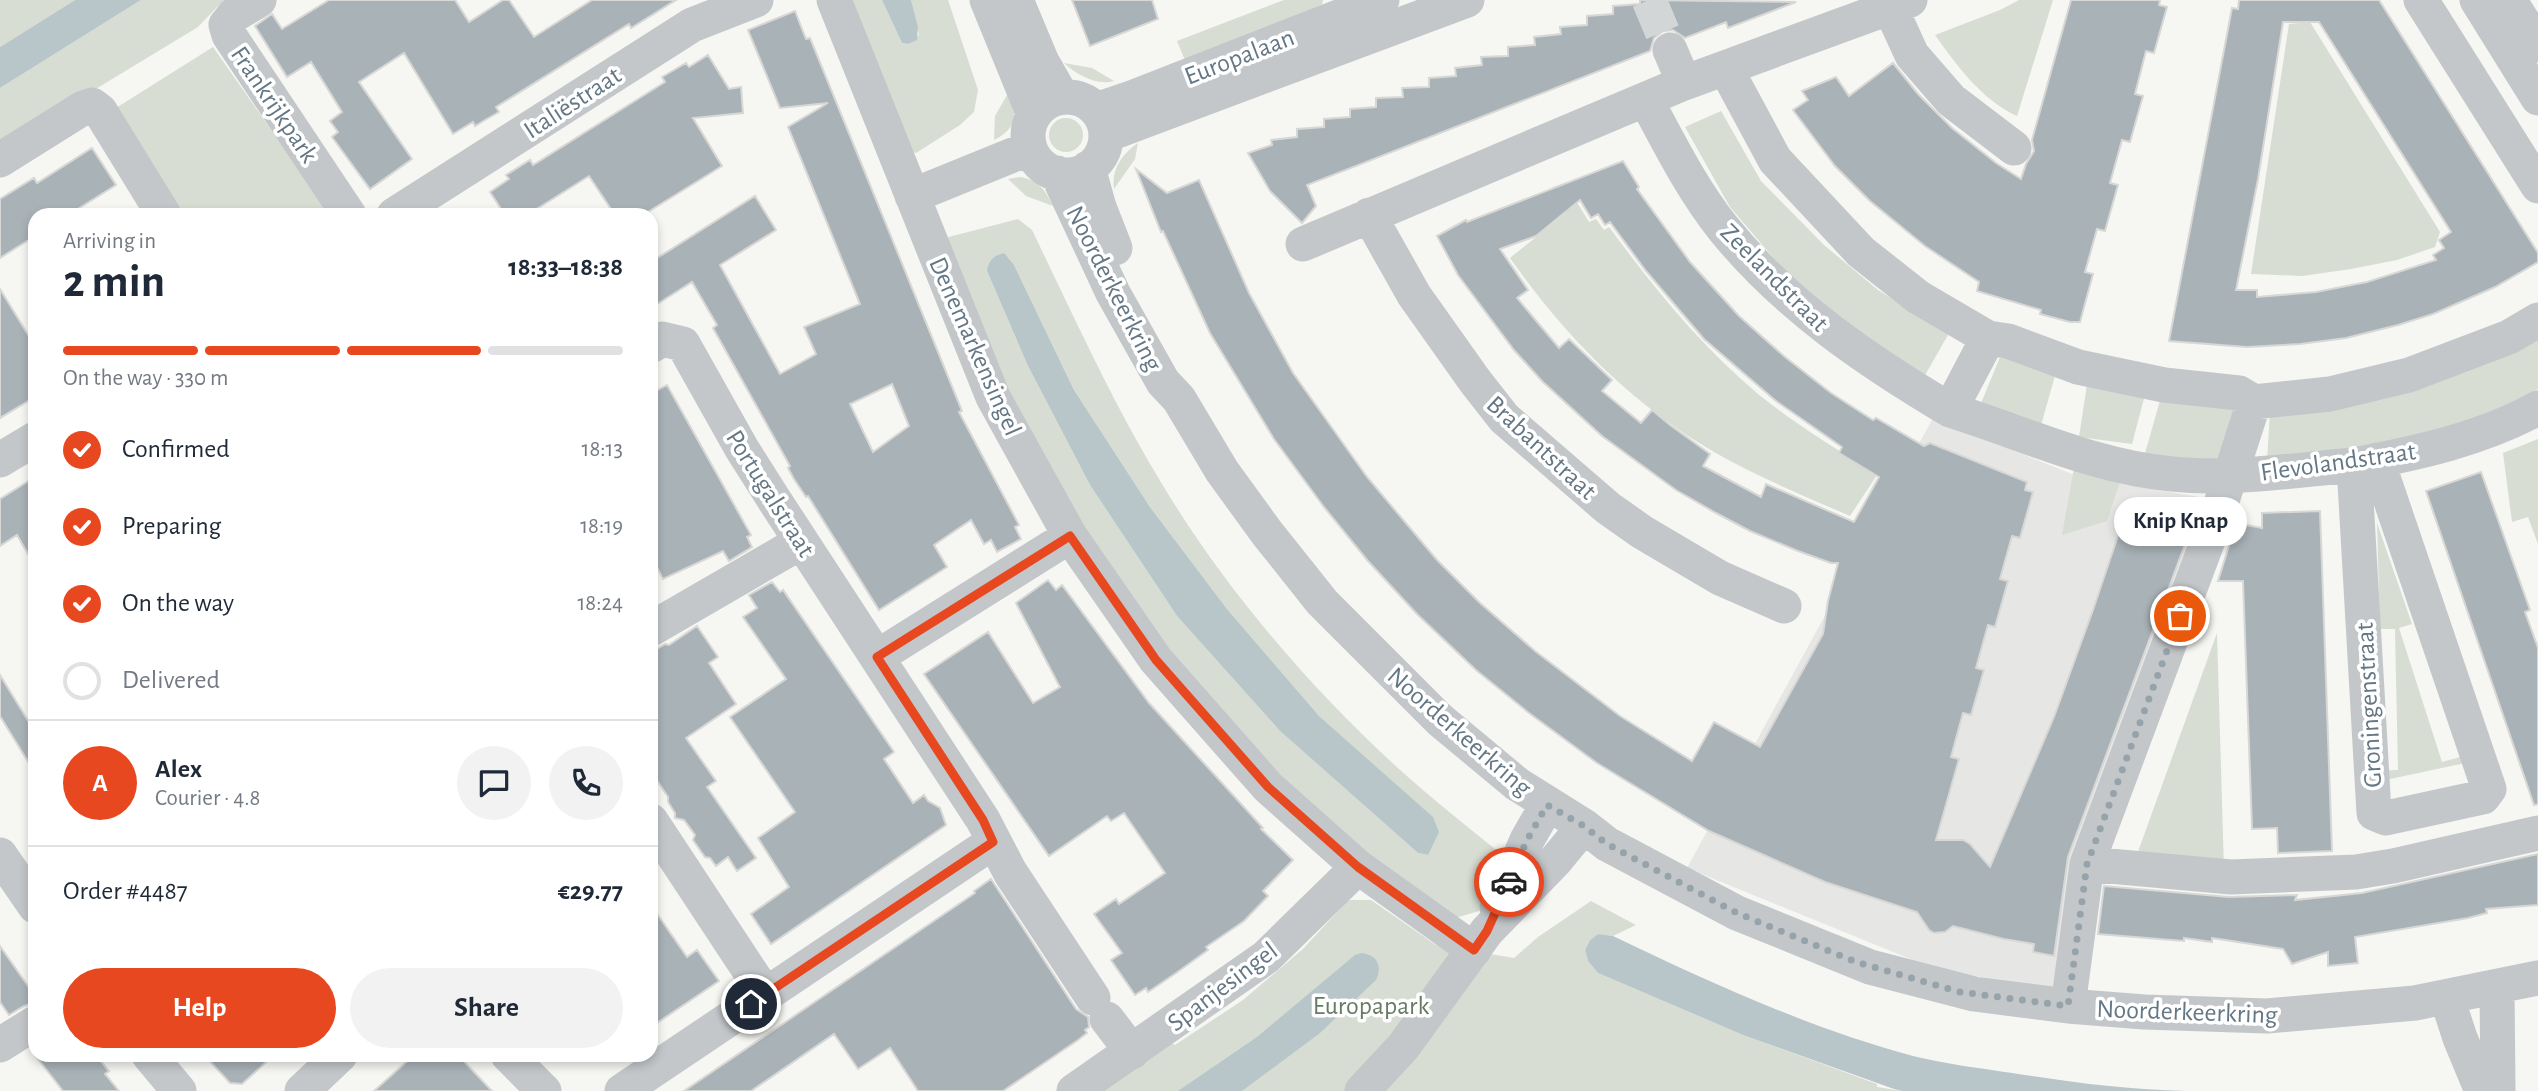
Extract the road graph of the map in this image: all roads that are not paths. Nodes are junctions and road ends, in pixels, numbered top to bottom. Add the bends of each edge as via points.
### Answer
1 (259, 0) edge
2 (756, 0) edge
3 (834, 0) edge
4 (987, 0) edge
5 (1016, 0) edge
6 (1467, 0) edge
7 (2421, 0) edge
8 (2477, 0) edge
9 (2509, 0) edge
10 (1900, 4) edge
11 (1384, 7) edge
12 (2538, 45) edge
13 (1670, 50) tunnel mouth
14 (1726, 69) junction
15 (1684, 83) junction
16 (2538, 98) edge
17 (1646, 100) junction
18 (1042, 120) junction
19 (1101, 122) junction
20 (2014, 148) dead end
21 (0, 160) edge
22 (1073, 171) junction
23 (2538, 186) edge
24 (912, 196) junction
25 (160, 208) edge
26 (344, 208) edge
27 (405, 208) edge
28 (1369, 215) junction
29 (1303, 243) dead end
30 (2538, 320) edge
31 (1988, 338) junction
32 (658, 342) edge
33 (2254, 402) junction
34 (2538, 408) edge
35 (1950, 410) junction
36 (28, 443) edge
37 (0, 460) edge
38 (2366, 463) junction
39 (2131, 467) joint
40 (2231, 475) junction
41 (1070, 536) junction
42 (801, 542) junction
43 (1784, 606) dead end
44 (658, 625) edge
45 (877, 657) junction
46 (1547, 805) junction
47 (1584, 826) junction
48 (658, 832) edge
49 (2538, 833) edge
50 (993, 842) junction
51 (0, 855) edge
52 (2087, 864) junction
53 (1358, 867) junction
54 (28, 896) edge
55 (1480, 940) junction
56 (2538, 978) edge
57 (2497, 988) junction
58 (765, 995) junction
59 (2447, 998) junction
60 (2068, 1006) junction
61 (28, 1027) edge
62 (0, 1045) edge
63 (1132, 1052) junction
64 (155, 1062) edge
65 (333, 1062) edge
66 (515, 1062) edge
67 (179, 1091) edge
68 (302, 1091) edge
69 (544, 1091) edge
70 (622, 1091) edge
71 (1074, 1091) edge
72 (1362, 1091) edge
73 (2482, 1091) edge
74 (2498, 1091) edge

1 - 26 street, Frankrijkpark via 234,15 226,25 229,35
2 - 27 street, Italiëstraat via 692,25
3 - 24 street, Denemarkensingel
4 - 18 street
5 - 18 street via 1042,62
6 - 11 street, Europalaan
7 - 23 street
8 - 16 street
9 - 12 street
10 - 14 street
10 - 20 street via 1912,55 1951,100
11 - 19 street, Europalaan
13 - 15 street
14 - 15 street
14 - 31 street via 1775,160 1861,252 1918,297
15 - 17 street
17 - 28 street
17 - 35 street, Zeelandstraat via 1682,167 1722,227 1773,282 1826,330
18 - 19 street via 1080,99
18 - 22 street via 1040,164
18 - 24 street
19 - 22 street via 1101,154
21 - 25 street via 92,105
22 - 46 street, Noorderkeerkring via 1113,293 1163,382 1179,399 1222,471 1267,533 1322,602 1440,720
24 - 41 street, Denemarkensingel via 993,397
28 - 29 street
28 - 43 street, Brabantstraat via 1414,295 1504,418 1642,532 1720,578
30 - 33 street via 2509,338 2409,375 2330,394
31 - 33 street via 2078,367 2156,384 2239,393
31 - 35 street
32 - 42 street, Portugalstraat via 683,344
33 - 40 street
34 - 38 street, Flevolandstraat via 2445,445
35 - 39 street, Zeelandstraat via 2057,449
36 - 37 street
38 - 38 street, Groningenstraat via 2489,789 2483,797 2386,818 2374,813
38 - 40 street, Flevolandstraat
39 - 40 street, Flevolandstraat via 2170,474
40 - 52 street
41 - 45 street
41 - 53 street, Denemarkensingel via 1156,660 1268,787
42 - 44 street
42 - 45 street, Portugalstraat
45 - 50 street, Portugalstraat
46 - 47 street, Noorderkeerkring
46 - 55 street
47 - 55 street
47 - 60 street, Noorderkeerkring via 1607,844 1737,913 1870,967 1960,992
48 - 58 street
49 - 52 street via 2356,872 2231,877
50 - 58 street
50 - 63 street, Portugalstraat
51 - 54 street
52 - 60 street
53 - 55 street, Denemarkensingel
53 - 63 street, Spanjesingel via 1266,957
55 - 72 street via 1403,1047
56 - 57 street, Noorderkeerkring
57 - 59 street, Noorderkeerkring
57 - 74 street
58 - 70 street
59 - 60 street, Noorderkeerkring via 2267,1016
59 - 73 street
61 - 62 street
63 - 71 street, Spanjesingel
64 - 67 street
65 - 68 street
66 - 69 street

